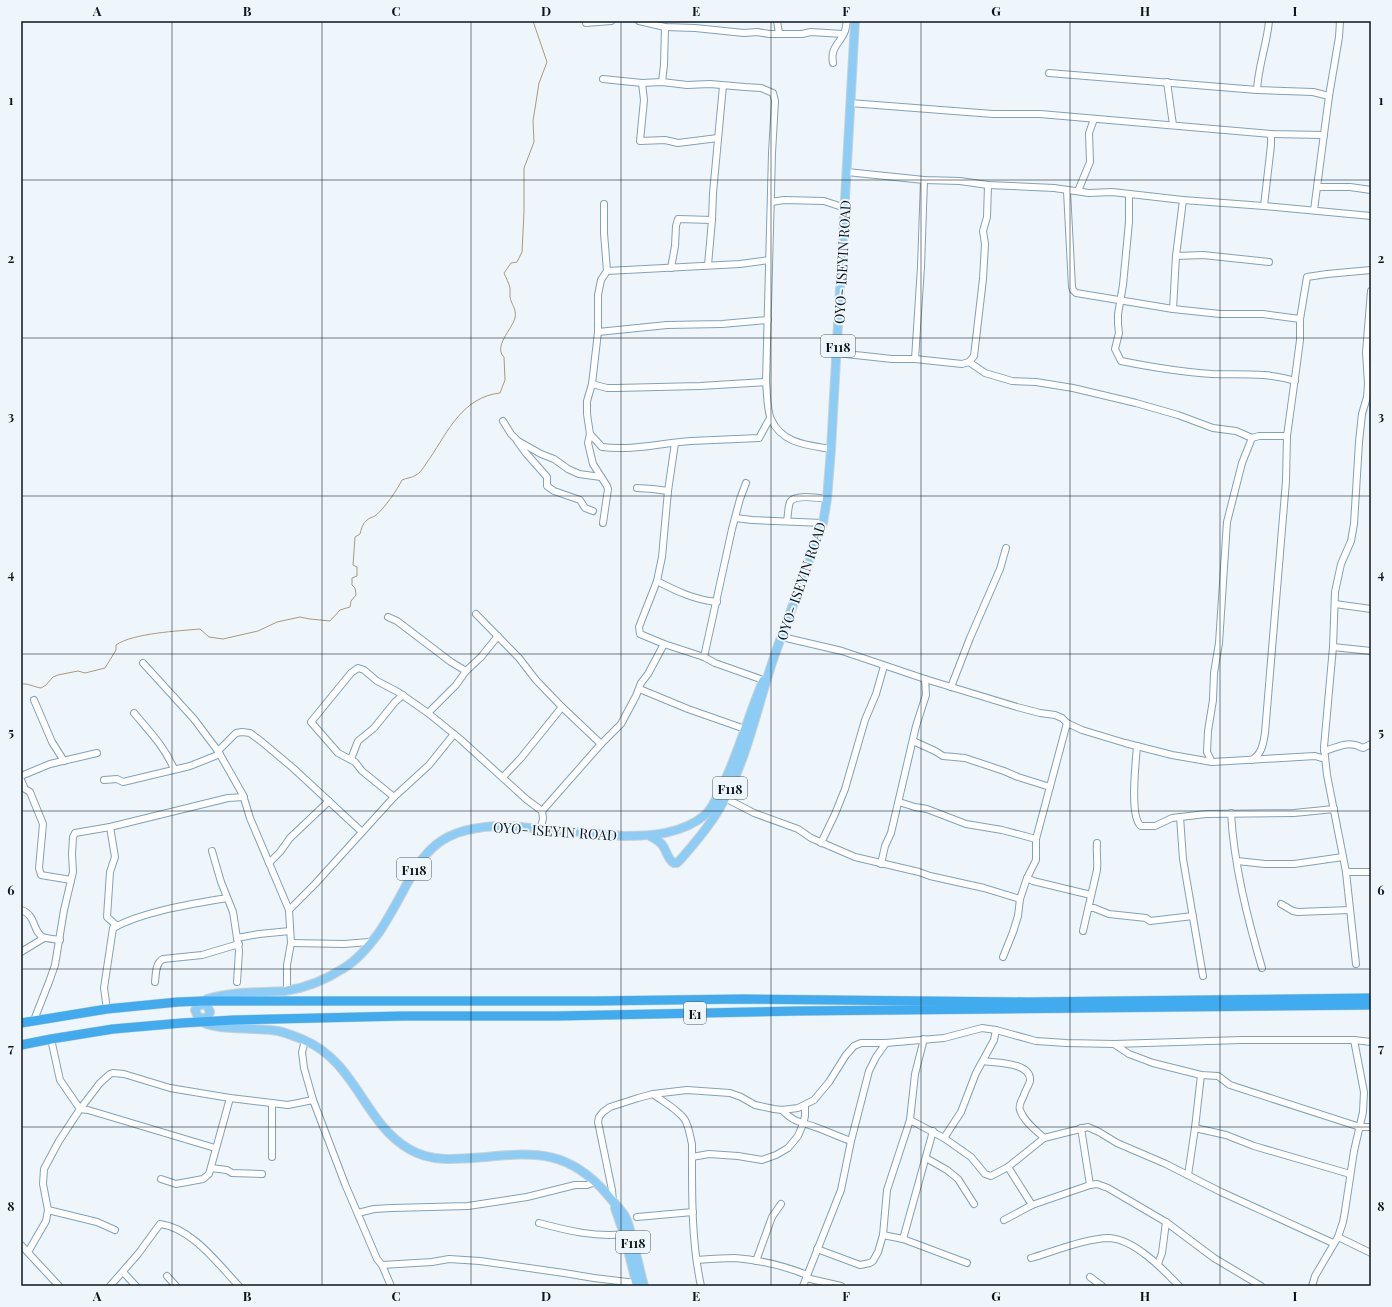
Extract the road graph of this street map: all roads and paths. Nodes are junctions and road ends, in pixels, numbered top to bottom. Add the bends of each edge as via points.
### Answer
1 (611, 21) edge
2 (639, 21) edge
3 (777, 21) edge
4 (847, 21) edge
5 (855, 21) edge
6 (1269, 21) edge
7 (1340, 21) edge
8 (586, 23) dead end
9 (666, 27) junction
10 (779, 33) junction
11 (843, 34) junction
12 (833, 63) dead end
13 (1049, 73) dead end
14 (603, 79) dead end
15 (662, 82) junction
16 (1167, 82) junction
17 (642, 83) junction
18 (723, 86) junction
19 (1257, 90) junction
20 (1329, 96) junction
21 (850, 103) junction
22 (1094, 119) junction
23 (1173, 125) junction
24 (1271, 134) junction
25 (1324, 135) junction
26 (718, 138) junction
27 (847, 172) junction
28 (924, 180) junction
29 (988, 185) junction
30 (1317, 187) junction
31 (1371, 190) edge
32 (1067, 191) junction
33 (1078, 191) junction
34 (1129, 194) junction
35 (1183, 200) junction
36 (771, 202) junction
37 (604, 204) dead end
38 (1264, 206) junction
39 (845, 208) junction
40 (1314, 210) junction
41 (1371, 216) edge
42 (712, 220) junction
43 (1176, 256) junction
44 (769, 260) junction
45 (1269, 262) dead end
46 (708, 265) junction
47 (671, 268) junction
48 (1371, 270) edge
49 (607, 271) junction
50 (1371, 291) edge
51 (1120, 301) junction
52 (1172, 309) junction
53 (1300, 318) junction
54 (768, 320) junction
55 (598, 332) junction
56 (838, 353) junction
57 (914, 358) junction
58 (969, 362) junction
59 (1295, 381) junction
60 (766, 382) junction
61 (592, 384) junction
62 (1369, 398) edge
63 (770, 418) junction
64 (503, 421) dead end
65 (590, 434) junction
66 (513, 436) junction
67 (1287, 436) junction
68 (1252, 438) junction
69 (675, 443) junction
70 (832, 449) junction
71 (601, 477) junction
72 (746, 483) dead end
73 (637, 488) dead end
74 (668, 491) junction
75 (827, 499) junction
76 (593, 511) dead end
77 (735, 518) junction
78 (787, 521) junction
79 (602, 523) dead end
80 (823, 523) junction
81 (1006, 548) dead end
82 (657, 580) junction
83 (717, 602) junction
84 (1335, 604) junction
85 (1371, 609) edge
86 (476, 614) dead end
87 (388, 617) dead end
88 (498, 636) junction
89 (782, 637) junction
90 (664, 644) junction
91 (1333, 647) junction
92 (1371, 651) edge
93 (704, 657) junction
94 (773, 661) junction
95 (143, 663) dead end
96 (884, 666) junction
97 (466, 671) junction
98 (925, 679) junction
99 (763, 680) junction
100 (951, 687) junction
101 (642, 690) dead end
102 (403, 695) junction
103 (34, 700) dead end
104 (562, 707) junction
105 (134, 713) dead end
106 (428, 713) junction
107 (1067, 723) junction
108 (745, 729) junction
109 (454, 734) junction
110 (913, 741) junction
111 (601, 744) junction
112 (1371, 744) edge
113 (1137, 746) junction
114 (1324, 749) junction
115 (1261, 751) junction
116 (219, 752) junction
117 (1207, 752) junction
118 (98, 753) dead end
119 (1315, 756) junction
120 (351, 759) junction
121 (1264, 759) junction
122 (1324, 759) junction
123 (1198, 760) junction
124 (1252, 760) junction
125 (64, 761) junction
126 (1212, 762) junction
127 (174, 769) junction
128 (21, 776) edge
129 (503, 777) junction
130 (21, 780) edge
131 (104, 780) dead end
132 (1050, 787) junction
133 (244, 797) junction
134 (394, 797) junction
135 (725, 798) junction
136 (329, 801) junction
137 (899, 802) junction
138 (1334, 809) junction
139 (542, 811) junction
140 (1231, 813) junction
141 (1180, 816) junction
142 (110, 827) junction
143 (541, 829) junction
144 (362, 832) junction
145 (650, 836) junction
146 (1036, 839) junction
147 (821, 843) junction
148 (1097, 843) dead end
149 (212, 851) dead end
150 (1343, 857) junction
151 (1237, 861) junction
152 (268, 863) junction
153 (881, 864) junction
154 (1346, 872) junction
155 (1371, 872) edge
156 (1027, 878) junction
157 (71, 880) junction
158 (1091, 895) junction
159 (227, 898) junction
160 (1020, 899) junction
161 (1281, 904) dead end
162 (1089, 908) junction
163 (21, 910) edge
164 (289, 910) junction
165 (1350, 910) junction
166 (1193, 916) junction
167 (117, 926) junction
168 (290, 931) junction
169 (1083, 931) dead end
170 (44, 938) junction
171 (60, 940) junction
172 (238, 941) junction
173 (369, 942) dead end
174 (292, 943) junction
175 (21, 952) edge
176 (1003, 957) dead end
177 (1356, 964) dead end
178 (1262, 968) dead end
179 (1203, 976) dead end
180 (155, 982) dead end
181 (237, 982) dead end
182 (287, 990) junction
183 (1371, 998) edge
184 (1371, 1005) edge
185 (107, 1009) junction
186 (206, 1012) junction
187 (22, 1020) edge
188 (34, 1020) junction
189 (996, 1030) junction
190 (51, 1038) junction
191 (924, 1039) junction
192 (1354, 1040) junction
193 (305, 1041) junction
194 (1371, 1042) edge
195 (886, 1043) junction
196 (1114, 1044) junction
197 (21, 1045) edge
198 (983, 1061) junction
199 (1201, 1075) junction
200 (653, 1094) junction
201 (230, 1098) junction
202 (313, 1100) junction
203 (272, 1103) junction
204 (805, 1106) junction
205 (80, 1109) junction
206 (782, 1110) junction
207 (910, 1120) junction
208 (803, 1124) junction
209 (1360, 1126) junction
210 (1371, 1127) edge
211 (1081, 1128) junction
212 (1195, 1128) junction
213 (933, 1131) junction
214 (944, 1138) junction
215 (1044, 1138) junction
216 (851, 1141) junction
217 (215, 1148) junction
218 (272, 1157) dead end
219 (692, 1157) junction
220 (926, 1158) junction
221 (1008, 1167) junction
222 (211, 1168) junction
223 (262, 1174) dead end
224 (1350, 1174) junction
225 (1188, 1175) junction
226 (161, 1178) dead end
227 (596, 1182) junction
228 (1090, 1185) junction
229 (613, 1202) junction
230 (781, 1204) dead end
231 (974, 1204) dead end
232 (1032, 1205) junction
233 (48, 1210) junction
234 (693, 1212) junction
235 (358, 1213) junction
236 (637, 1217) dead end
237 (1004, 1220) dead end
238 (1166, 1222) junction
239 (539, 1223) dead end
240 (116, 1230) dead end
241 (624, 1234) junction
242 (883, 1235) junction
243 (1338, 1237) junction
244 (903, 1239) junction
245 (1334, 1243) junction
246 (21, 1245) edge
247 (817, 1249) junction
248 (28, 1252) junction
249 (1371, 1253) edge
250 (1030, 1258) dead end
251 (697, 1260) junction
252 (756, 1261) junction
253 (966, 1263) dead end
254 (1158, 1264) junction
255 (382, 1265) junction
256 (123, 1272) junction
257 (167, 1276) dead end
258 (807, 1277) junction
259 (1090, 1277) dead end
260 (639, 1285) edge
261 (59, 1286) edge
262 (110, 1286) edge
263 (136, 1286) edge
264 (176, 1286) edge
265 (239, 1286) edge
266 (391, 1286) edge
267 (701, 1286) edge
268 (803, 1286) edge
269 (841, 1286) edge
270 (1102, 1286) edge
271 (1179, 1286) edge
272 (1260, 1286) edge
273 (1312, 1286) edge

1 - 8 street
2 - 9 street
3 - 10 street
4 - 11 street
5 - 21 main road, OYO- ISEYIN ROAD / F118
6 - 19 street via 1258,72
7 - 20 street
9 - 10 street
9 - 15 street
10 - 11 street
11 - 12 street via 833,49
13 - 16 street
14 - 17 street
15 - 17 street
15 - 18 street
16 - 19 street
16 - 23 street
17 - 26 street via 644,100 640,141 665,140 678,143
18 - 26 street
18 - 36 street via 761,88 773,93 775,101
19 - 20 street via 1312,92
20 - 25 street
21 - 22 street
21 - 27 main road, OYO- ISEYIN ROAD / F118
22 - 23 street
22 - 33 street via 1088,137 1090,162
23 - 24 street
24 - 25 street
24 - 38 street
25 - 30 street
26 - 42 street
27 - 28 street
27 - 39 main road, OYO- ISEYIN ROAD / F118
28 - 29 street
28 - 57 street
29 - 32 street via 1054,188
29 - 58 street via 983,231 983,279 974,356
30 - 31 street
30 - 40 street
32 - 33 street
32 - 51 street via 1073,290 1076,293
33 - 34 street
34 - 35 street
34 - 51 street via 1128,230
35 - 38 street
35 - 43 street
36 - 39 street via 824,200
36 - 44 street
37 - 49 street
38 - 40 street
39 - 56 main road, OYO- ISEYIN ROAD / F118
40 - 41 street
42 - 46 street
42 - 47 street via 678,219
43 - 45 street via 1203,255
43 - 52 street
44 - 46 street
44 - 54 street
46 - 47 street
47 - 49 street
48 - 53 street via 1307,277
49 - 55 street via 601,280 598,295
50 - 62 street via 1366,352
51 - 52 street
51 - 59 street via 1119,333 1115,349 1121,361 1213,374 1273,375
52 - 53 street
53 - 59 street
54 - 55 street via 722,324 667,324
54 - 60 street
55 - 61 street
56 - 57 street via 892,359
56 - 70 main road, OYO- ISEYIN ROAD / F118
57 - 58 street via 962,364
58 - 68 street via 985,372 1012,381 1073,388 1136,403 1213,428 1236,431
59 - 67 street
60 - 61 street via 616,388
60 - 63 street
61 - 65 street via 587,401
62 - 84 street via 1362,414 1352,536 1341,564
63 - 69 street via 759,438
63 - 70 street via 779,431 794,442
64 - 66 street
65 - 69 street via 602,448 618,449
65 - 71 street via 588,442 593,464
66 - 71 street via 568,469 579,474
66 - 76 street via 547,477 547,486 580,500 585,508
67 - 68 street
67 - 115 street via 1286,481 1271,673
68 - 117 street via 1242,463 1227,522 1219,642
69 - 74 street
70 - 75 main road, OYO- ISEYIN ROAD / F118
71 - 79 street via 608,486
72 - 77 street
73 - 74 street
74 - 82 street via 662,557
75 - 78 street via 812,497 793,500 790,503
75 - 80 main road, OYO- ISEYIN ROAD / F118
77 - 78 street
77 - 83 street
78 - 80 street
80 - 89 main road, OYO- ISEYIN ROAD / F118
81 - 100 street via 1000,569
82 - 83 street via 678,592
82 - 90 street via 638,631
83 - 93 street
84 - 85 street
84 - 91 street
86 - 88 street
87 - 97 street
88 - 97 street
88 - 104 street
89 - 94 main road, OYO- ISEYIN ROAD / F118
89 - 96 street via 842,651
90 - 93 street
90 - 111 street via 648,674 640,683 621,724
91 - 92 street
91 - 114 street
93 - 99 street
94 - 99 main road, OYO- ISEYIN ROAD / F118
94 - 135 main road, OYO- ISEYIN ROAD / F118 via 746,746
95 - 116 street via 194,719
96 - 98 street
96 - 147 street via 847,783
97 - 106 street
98 - 100 street
98 - 110 street via 926,695
99 - 108 main road, OYO- ISEYIN ROAD / F118
100 - 107 street via 1040,714 1055,715
101 - 108 street
102 - 106 street
102 - 120 street via 374,728 358,741
102 - 120 street via 358,668 312,719 312,725 338,753
103 - 125 street via 52,742
104 - 111 street
104 - 129 street
105 - 127 street via 158,741
106 - 109 street
107 - 113 street
107 - 132 street
108 - 145 main road, OYO- ISEYIN ROAD / F118 via 725,782 706,814 687,826
109 - 129 street
109 - 134 street via 429,765
110 - 132 street via 943,756 965,758
110 - 137 street
111 - 139 street
112 - 114 street via 1363,748 1354,744
113 - 123 street
113 - 141 street via 1133,782 1138,823 1141,826 1155,826
114 - 119 street
114 - 122 street
115 - 121 street
115 - 124 street
116 - 127 street via 190,766
116 - 133 street
116 - 136 street via 236,733 250,733
117 - 123 street
117 - 126 street
118 - 125 street
119 - 121 street
119 - 122 street
120 - 134 street
121 - 124 street
122 - 138 street
123 - 126 street
124 - 126 street
125 - 128 street
127 - 131 street via 123,782 118,779
129 - 139 street
130 - 157 street via 25,789 30,792 43,824 39,868 41,875
132 - 146 street
133 - 142 street via 228,798
133 - 152 street
134 - 144 street
135 - 145 main road, OYO- ISEYIN ROAD / F118 via 707,827 677,863 670,861 663,845
135 - 147 street via 754,813 798,829
136 - 144 street
136 - 152 street
137 - 146 street via 927,809 966,824
137 - 153 street
138 - 140 street via 1294,813
138 - 150 street
139 - 143 street
140 - 141 street
140 - 151 street
141 - 166 street via 1183,859
142 - 157 street via 75,833
142 - 167 street via 115,857 110,872 107,916
143 - 145 main road, OYO- ISEYIN ROAD / F118
143 - 182 main road, OYO- ISEYIN ROAD / F118 via 491,826 472,828 445,838 434,846 415,868 372,943 357,958 324,980
144 - 164 street
146 - 156 street via 1036,860
147 - 153 street
148 - 158 street via 1097,870
149 - 159 street
150 - 151 street via 1294,864
150 - 154 street
151 - 178 street via 1252,934
152 - 164 street
153 - 160 street
154 - 155 street
154 - 165 street
156 - 158 street
156 - 160 street
157 - 171 street
158 - 162 street
159 - 167 street via 154,913
159 - 172 street via 233,912
160 - 176 street via 1018,916
161 - 165 street via 1298,912
162 - 166 street via 1108,914 1146,918 1150,921
162 - 169 street
163 - 170 street via 26,911 31,917 39,934
164 - 168 street
165 - 177 street
166 - 179 street
167 - 185 street via 113,928 104,988
168 - 172 street via 259,934
168 - 174 street
170 - 171 street
170 - 175 street
171 - 188 street via 55,964
172 - 180 street via 202,955 163,959 158,966
172 - 181 street
173 - 174 street
174 - 182 street via 286,965
182 - 186 main road, OYO- ISEYIN ROAD / F118 via 220,996
183 - 186 highway, E1 via 1028,1002 743,999
184 - 186 highway, E1 via 557,1016
185 - 186 highway, E1 via 178,1002
185 - 188 highway, E1
186 - 190 highway, E1
186 - 193 main road, F118 via 279,1031
187 - 188 highway, E1
189 - 191 street via 982,1028 944,1038
189 - 196 street via 1036,1041
189 - 198 street via 994,1040
190 - 197 highway, E1
190 - 205 street via 60,1080
191 - 195 street
191 - 207 street via 915,1074
192 - 194 street
192 - 196 street
192 - 209 street via 1364,1092
193 - 202 street via 302,1052 304,1068
193 - 227 main road, F118 via 339,1066 384,1128 396,1141 411,1150 440,1159 546,1155 577,1167
195 - 204 street via 861,1043 854,1046 822,1091
195 - 216 street via 869,1071
196 - 199 street via 1129,1054 1153,1063
198 - 214 street via 961,1112
198 - 215 street via 1011,1064 1028,1072 1030,1081 1020,1109 1030,1125
199 - 209 street via 1218,1076 1230,1085
199 - 212 street
200 - 206 street via 687,1090 730,1093 755,1105
200 - 219 street via 685,1120 692,1144
200 - 229 street via 610,1107 599,1116
201 - 203 street
201 - 205 street via 170,1088 114,1073 100,1084
201 - 217 street
202 - 203 street via 288,1105
202 - 235 street via 344,1184
203 - 218 street
204 - 206 street
204 - 208 street
205 - 217 street
205 - 233 street via 44,1170 43,1184
206 - 208 street via 789,1118
207 - 213 street
207 - 242 street via 887,1190
208 - 216 street
208 - 219 street via 798,1136 788,1148 762,1160 710,1154
209 - 210 street
209 - 224 street
211 - 215 street
211 - 225 street via 1093,1128 1117,1143
211 - 228 street
212 - 224 street via 1226,1135 1254,1146
212 - 225 street
213 - 214 street
213 - 220 street
214 - 221 street via 971,1157 988,1176
215 - 221 street
216 - 247 street via 841,1190
217 - 222 street
219 - 234 street
220 - 231 street via 948,1170 958,1179
220 - 244 street
221 - 232 street
222 - 223 street via 232,1173
222 - 226 street via 203,1179 176,1184
224 - 243 street via 1346,1212
225 - 245 street
227 - 229 main road, F118
227 - 235 street via 527,1197 468,1206 374,1209
228 - 232 street
228 - 238 street via 1097,1184 1108,1188
229 - 241 main road, F118
229 - 260 main road, F118 via 625,1217 629,1227
230 - 252 street via 772,1217
232 - 237 street
233 - 240 street via 97,1222
233 - 248 street via 43,1229
234 - 236 street
234 - 251 street
235 - 255 street via 377,1259
238 - 254 street
238 - 272 street via 1214,1258
239 - 241 street via 583,1232
241 - 260 main road, F118
242 - 244 street
242 - 247 street via 873,1262 866,1264 860,1265
243 - 245 street
243 - 249 street
244 - 253 street
245 - 273 street
246 - 248 street
247 - 258 street
248 - 261 street
250 - 254 street via 1108,1238 1125,1243
251 - 252 street via 734,1258
251 - 267 street
252 - 258 street via 795,1271
254 - 271 street
255 - 260 street via 449,1259 480,1261
255 - 266 street
256 - 262 street
256 - 263 street
256 - 265 street via 160,1224 166,1224 196,1241
257 - 264 street
258 - 268 street
258 - 269 street
259 - 270 street

